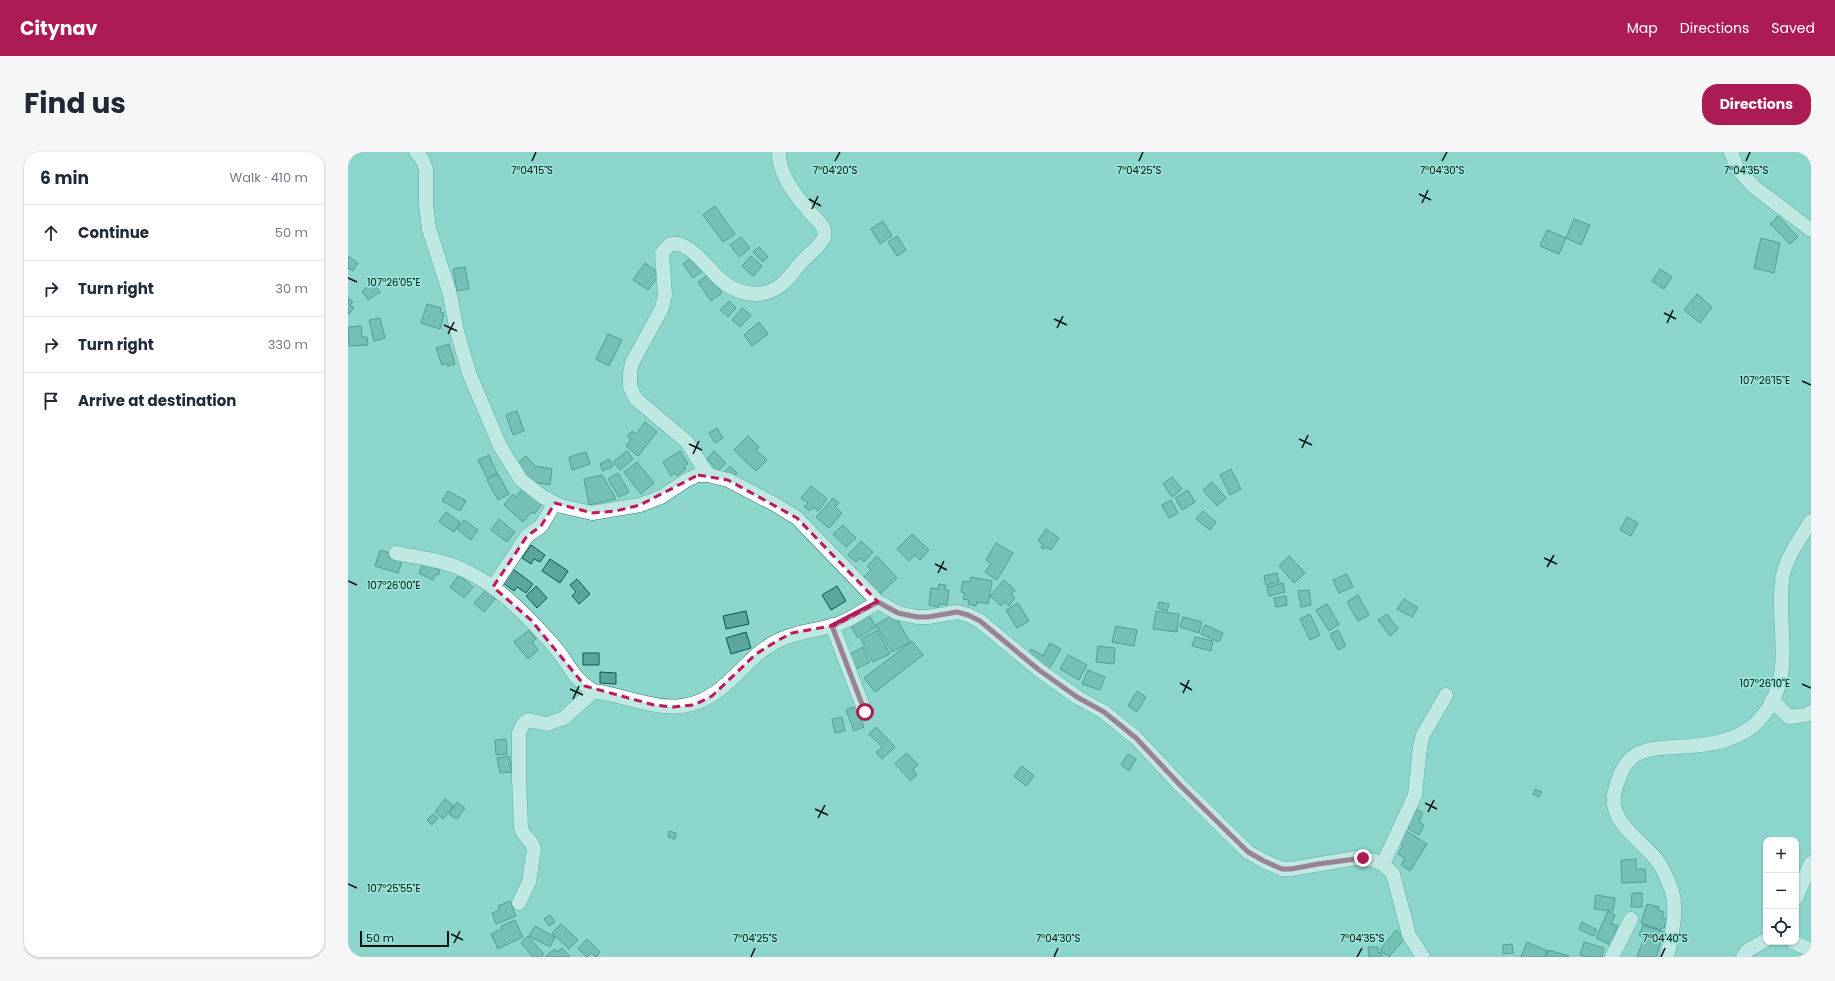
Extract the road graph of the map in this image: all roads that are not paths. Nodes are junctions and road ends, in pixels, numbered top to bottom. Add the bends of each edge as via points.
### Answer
1 (416, 152) edge
2 (778, 152) edge
3 (1730, 152) edge
4 (1811, 230) edge
5 (708, 475) junction
6 (556, 503) junction
7 (1811, 522) edge
8 (396, 553) dead end
9 (493, 587) junction
10 (878, 602) junction
11 (832, 626) junction
12 (594, 690) junction
13 (1446, 695) dead end
14 (1772, 700) junction
15 (865, 712) dead end
16 (1811, 712) edge
17 (1811, 863) edge
18 (1383, 864) junction
19 (1799, 891) edge
20 (519, 902) dead end
21 (1631, 918) dead end
22 (1763, 942) edge
23 (1799, 945) edge
24 (1811, 950) edge
25 (1423, 957) edge
26 (1612, 957) edge
27 (1667, 957) edge
28 (1743, 957) edge

1 - 6 street via 426,169 429,229 450,294 469,373 500,446 514,471 532,490
2 - 5 street via 787,182 822,226 824,238 784,284 768,293 759,294 747,294 733,288 692,252 675,243 668,245 662,253 665,295 662,308 632,363 630,387 636,399 687,442
3 - 4 street via 1737,168 1754,187
5 - 6 street via 698,475 687,480 640,506 592,513
5 - 10 street via 734,483 797,518
6 - 9 street via 541,526 527,536
7 - 14 street via 1790,558 1782,580 1784,656 1781,679
8 - 9 street via 442,562 476,576
9 - 12 street via 531,620 558,651 576,678
10 - 11 street
10 - 18 street via 898,613 917,617 957,612 980,621 1039,670 1077,697 1104,712 1136,738 1248,852 1264,861 1282,869 1356,858
11 - 12 street via 792,633 775,642 756,654 712,696 694,705 654,705
11 - 15 street
12 - 20 street via 564,718 547,724 528,720 521,728 521,828 534,849 529,882
13 - 18 street via 1423,735 1416,794
14 - 16 street via 1789,717
14 - 27 street via 1761,718 1732,739 1698,746 1655,748 1634,756 1622,771 1614,795 1616,814 1659,864 1672,892 1672,929
17 - 19 street
18 - 25 street via 1393,874 1409,935
21 - 26 street
22 - 28 street via 1748,950
23 - 24 street

